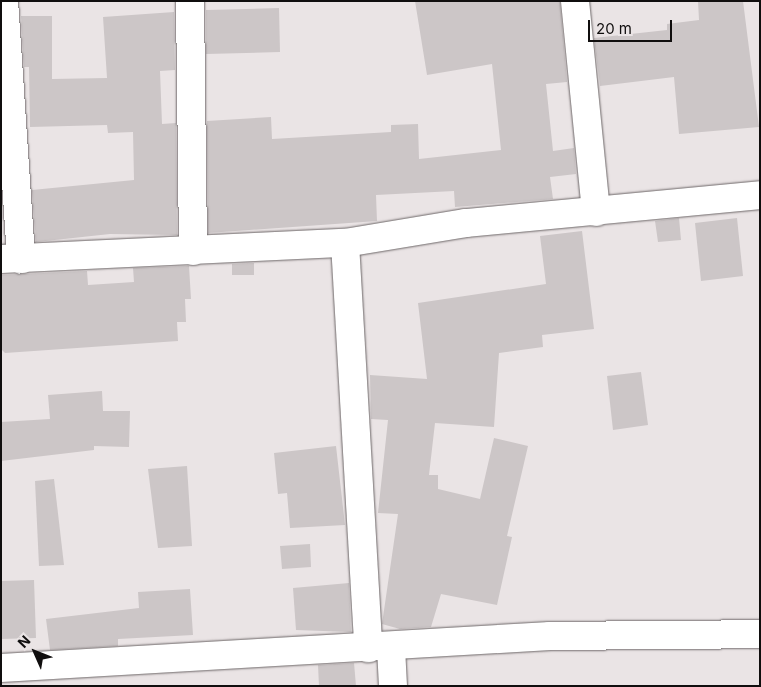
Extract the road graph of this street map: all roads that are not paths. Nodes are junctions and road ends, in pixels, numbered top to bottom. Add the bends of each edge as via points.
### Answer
1 (4, 1) edge
2 (190, 1) edge
3 (575, 1) edge
4 (760, 195) edge
5 (596, 212) junction
6 (345, 243) junction
7 (193, 251) junction
8 (11, 259) edge
9 (760, 634) edge
10 (380, 648) junction
11 (1, 668) edge
12 (393, 686) edge

1 - 8 street
2 - 7 street
3 - 5 street
4 - 5 street
5 - 6 street via 466,224
6 - 7 street
6 - 10 street
7 - 8 street
9 - 10 street via 550,636
10 - 11 street
10 - 12 street

